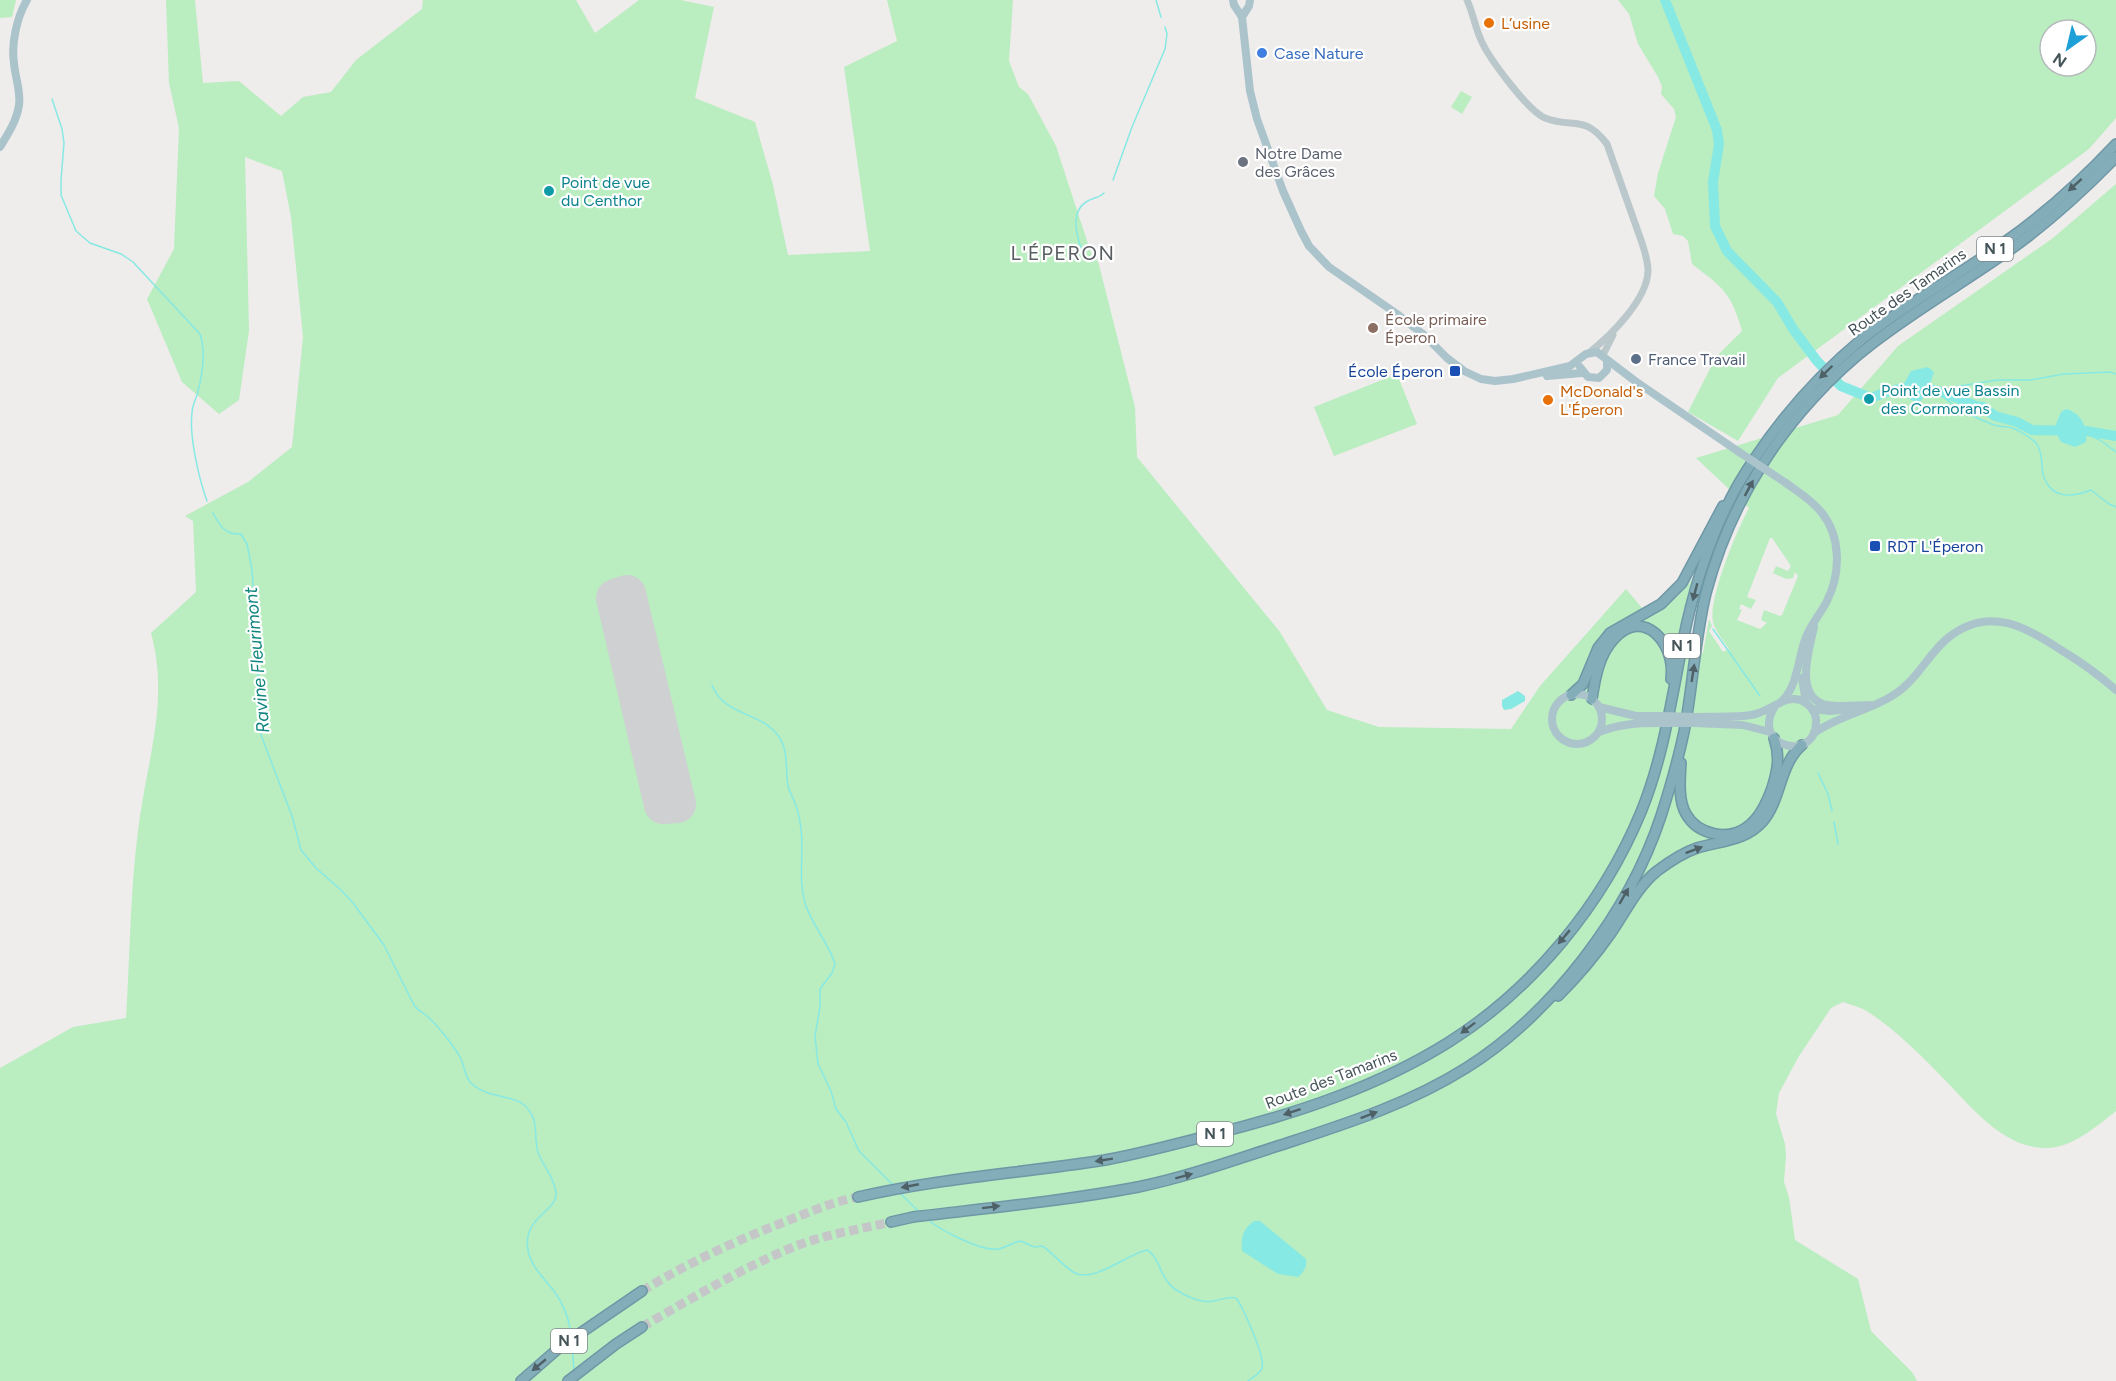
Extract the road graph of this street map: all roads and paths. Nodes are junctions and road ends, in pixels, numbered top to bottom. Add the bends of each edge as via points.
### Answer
1 (27, 0) edge
2 (33, 0) edge
3 (1233, 0) edge
4 (1250, 0) edge
5 (1467, 0) edge
6 (1242, 12) junction
7 (20, 20) junction
8 (2116, 144) edge
9 (0, 147) edge
10 (2116, 157) edge
11 (1615, 330) junction
12 (1865, 343) junction
13 (1590, 352) junction
14 (1582, 358) junction
15 (1605, 358) junction
16 (1582, 373) junction
17 (1605, 373) junction
18 (1520, 377) junction
19 (1635, 381) junction
20 (1741, 480) junction
21 (1816, 619) junction
22 (1802, 648) junction
23 (2116, 690) edge
24 (1571, 695) junction
25 (1592, 699) junction
26 (1881, 702) junction
27 (1778, 704) junction
28 (1870, 705) junction
29 (1809, 706) junction
30 (1599, 707) junction
31 (1660, 720) junction
32 (1695, 720) junction
33 (1684, 731) junction
34 (1599, 732) junction
35 (1815, 733) junction
36 (1772, 735) junction
37 (1802, 745) junction
38 (1639, 817) junction
39 (1508, 1038) junction
40 (858, 1197) tunnel mouth
41 (891, 1222) tunnel mouth
42 (642, 1291) tunnel mouth
43 (642, 1327) tunnel mouth
44 (520, 1381) edge
45 (568, 1381) edge

1 - 7 main road
2 - 7 main road
3 - 6 main road
4 - 6 main road
5 - 11 street via 1490,58 1536,113 1587,125 1607,144 1642,243 1648,273 1643,290
6 - 18 main road via 1255,111 1283,191 1309,246 1329,267 1424,334 1464,371 1495,381
7 - 9 main road via 13,41 19,107
8 -> 12 highway, Route des Tamarins / N 1 via 2025,228
10 - 12 highway, Route des Tamarins / N 1 via 2034,231
11 - 13 street
11 - 15 street
12 -> 20 highway, Route des Tamarins / N 1 via 1832,366 1792,406
33 -> 12 highway, Route des Tamarins / N 1 via 1705,599 1735,515 1760,468 1801,413
13 - 14 main road
13 - 15 main road
14 - 16 main road
14 - 18 main road via 1570,366
15 - 17 main road
15 - 19 main road
16 - 17 main road via 1593,379
16 - 18 main road
17 - 19 main road
19 - 21 main road, bridge via 1808,498 1821,512 1836,544 1835,582
20 - 24 highway via 1682,583 1650,611 1610,633 1598,648 1583,684
20 -> 38 highway, Route des Tamarins / N 1 via 1699,577 1659,762
21 - 22 main road
21 - 28 main road via 1806,677 1813,695 1825,705
22 - 27 main road via 1792,690
22 - 29 main road via 1802,675
23 - 26 main road via 2082,663 2024,628 1989,621 1973,624 1949,637 1904,688
24 - 25 main road via 1582,694
24 - 34 main road via 1562,699 1552,716 1557,734 1574,744 1593,739
25 - 30 main road
25 - 38 highway via 1601,660 1616,636 1644,627 1659,637 1670,654 1671,674 1663,728
26 - 28 main road
26 - 35 main road via 1833,721
27 - 29 main road via 1798,699
27 - 32 main road via 1763,713
27 - 36 main road via 1768,723
28 - 29 main road via 1842,711
29 - 35 main road via 1816,716
30 - 31 main road
30 - 34 main road
31 - 32 main road, bridge
31 - 34 main road
32 - 36 main road via 1764,729
33 - 36 highway via 1680,773 1686,814 1701,830 1723,835 1747,827 1767,800 1779,764 1779,751
39 -> 33 highway, Route des Tamarins / N 1 via 1573,970 1630,885 1659,821
35 - 37 main road
36 - 37 main road via 1787,746
39 -> 37 highway via 1542,1012 1581,972 1656,872 1694,849 1739,838 1763,821 1790,758
38 -> 40 highway, Route des Tamarins / N 1 via 1614,866 1553,951 1514,992 1428,1054 1355,1089 1288,1114 1145,1152 940,1180
41 -> 39 highway, Route des Tamarins / N 1 via 1113,1191 1217,1166 1366,1117 1408,1099 1468,1066
42 -> 44 highway, N 1 via 560,1347
43 - 45 highway, N 1

